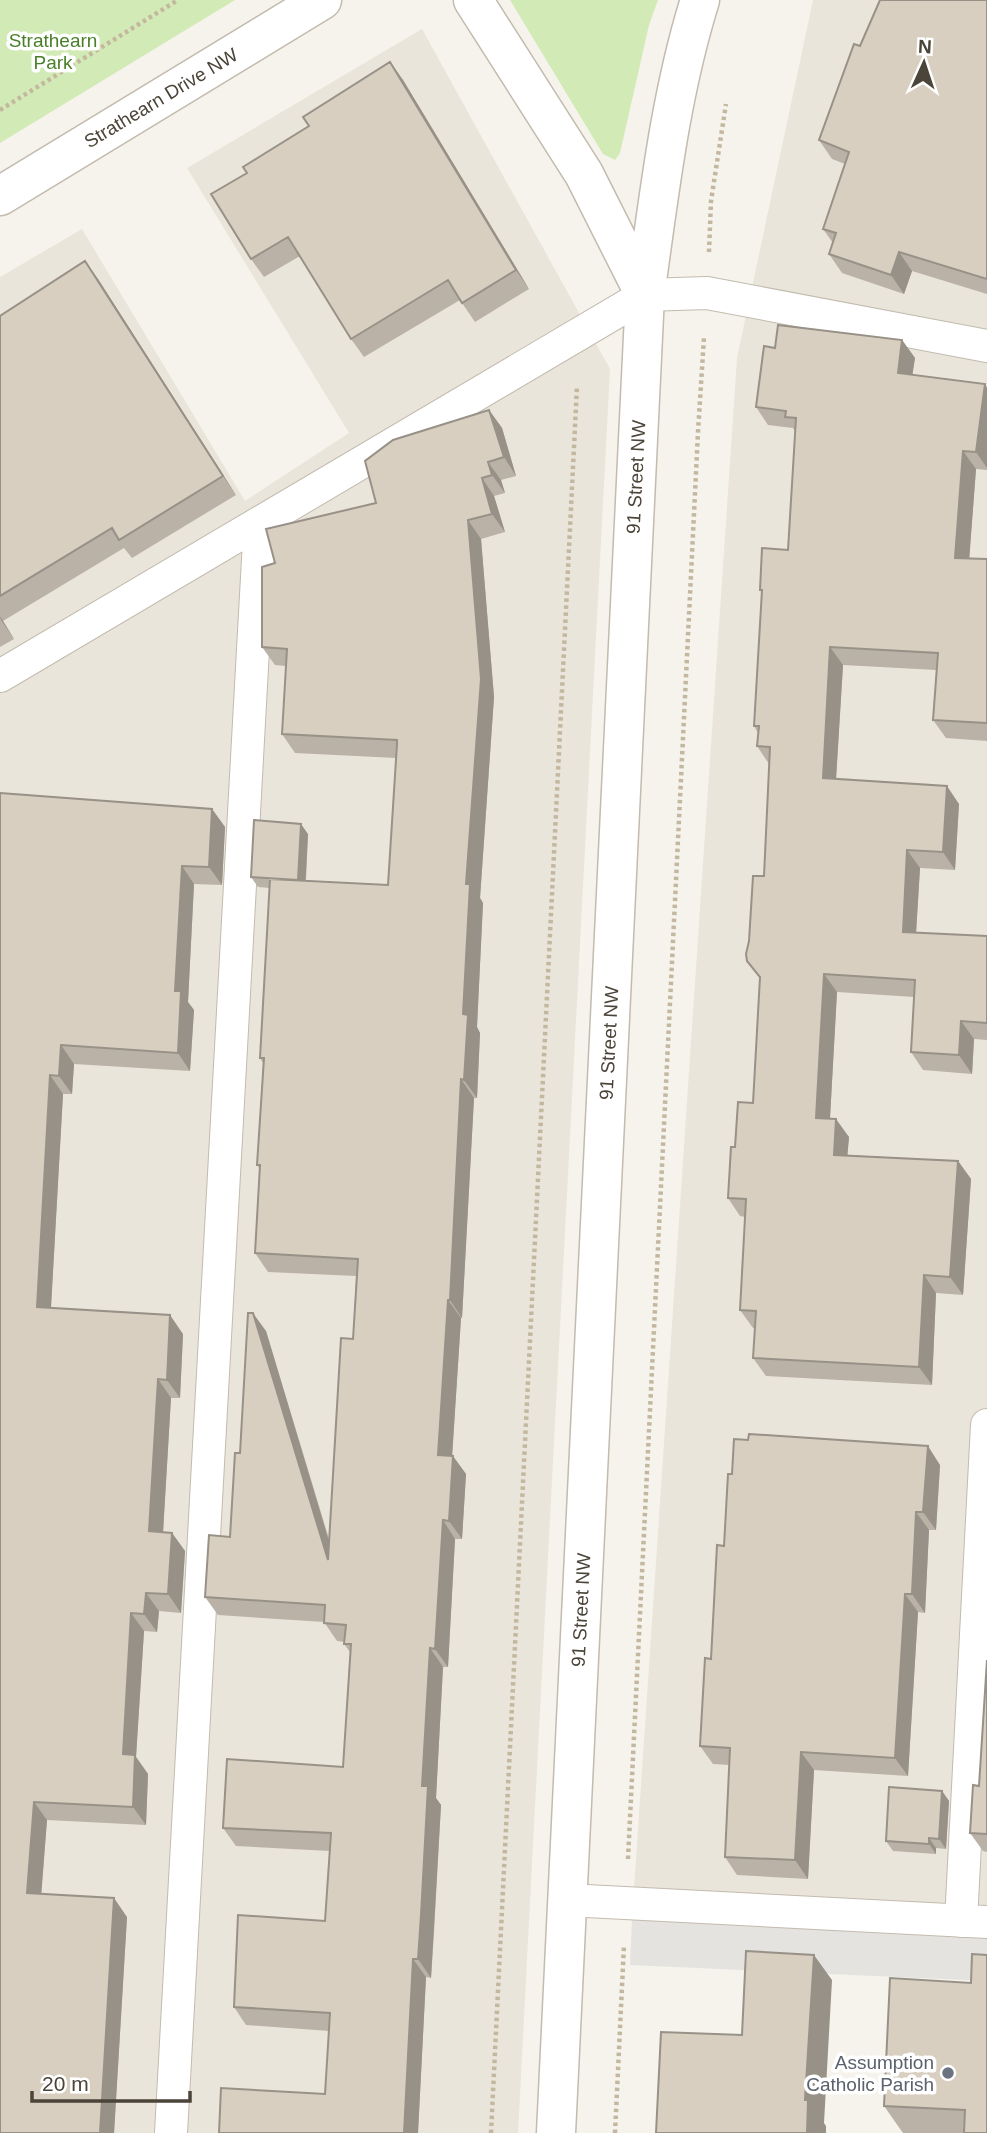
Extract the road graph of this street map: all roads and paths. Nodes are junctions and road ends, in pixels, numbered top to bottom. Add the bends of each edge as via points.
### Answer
1 (178, 0) edge
2 (322, 0) edge
3 (473, 0) edge
4 (700, 0) edge
5 (727, 99) dead end
6 (0, 110) edge
7 (0, 196) edge
8 (707, 293) junction
9 (645, 295) junction
10 (580, 334) junction
11 (987, 346) edge
12 (260, 523) junction
13 (0, 676) edge
14 (987, 1425) edge
15 (567, 1900) junction
16 (626, 1903) junction
17 (974, 1922) edge
18 (171, 2133) edge
19 (491, 2133) edge
20 (556, 2133) edge
21 (615, 2133) edge

1 - 6 path
2 - 7 street, Strathearn Drive NW
3 - 9 street, 91 Street NW via 584,174
4 - 9 street via 674,102
5 - 8 path via 711,201
8 - 9 lane
8 - 11 lane
8 - 16 path
9 - 10 lane
9 - 15 street, 91 Street NW
10 - 12 lane
10 - 19 path
12 - 13 lane
12 - 18 lane
14 - 17 lane
15 - 16 lane
15 - 20 street, 91 Street NW
16 - 17 lane
16 - 21 path

